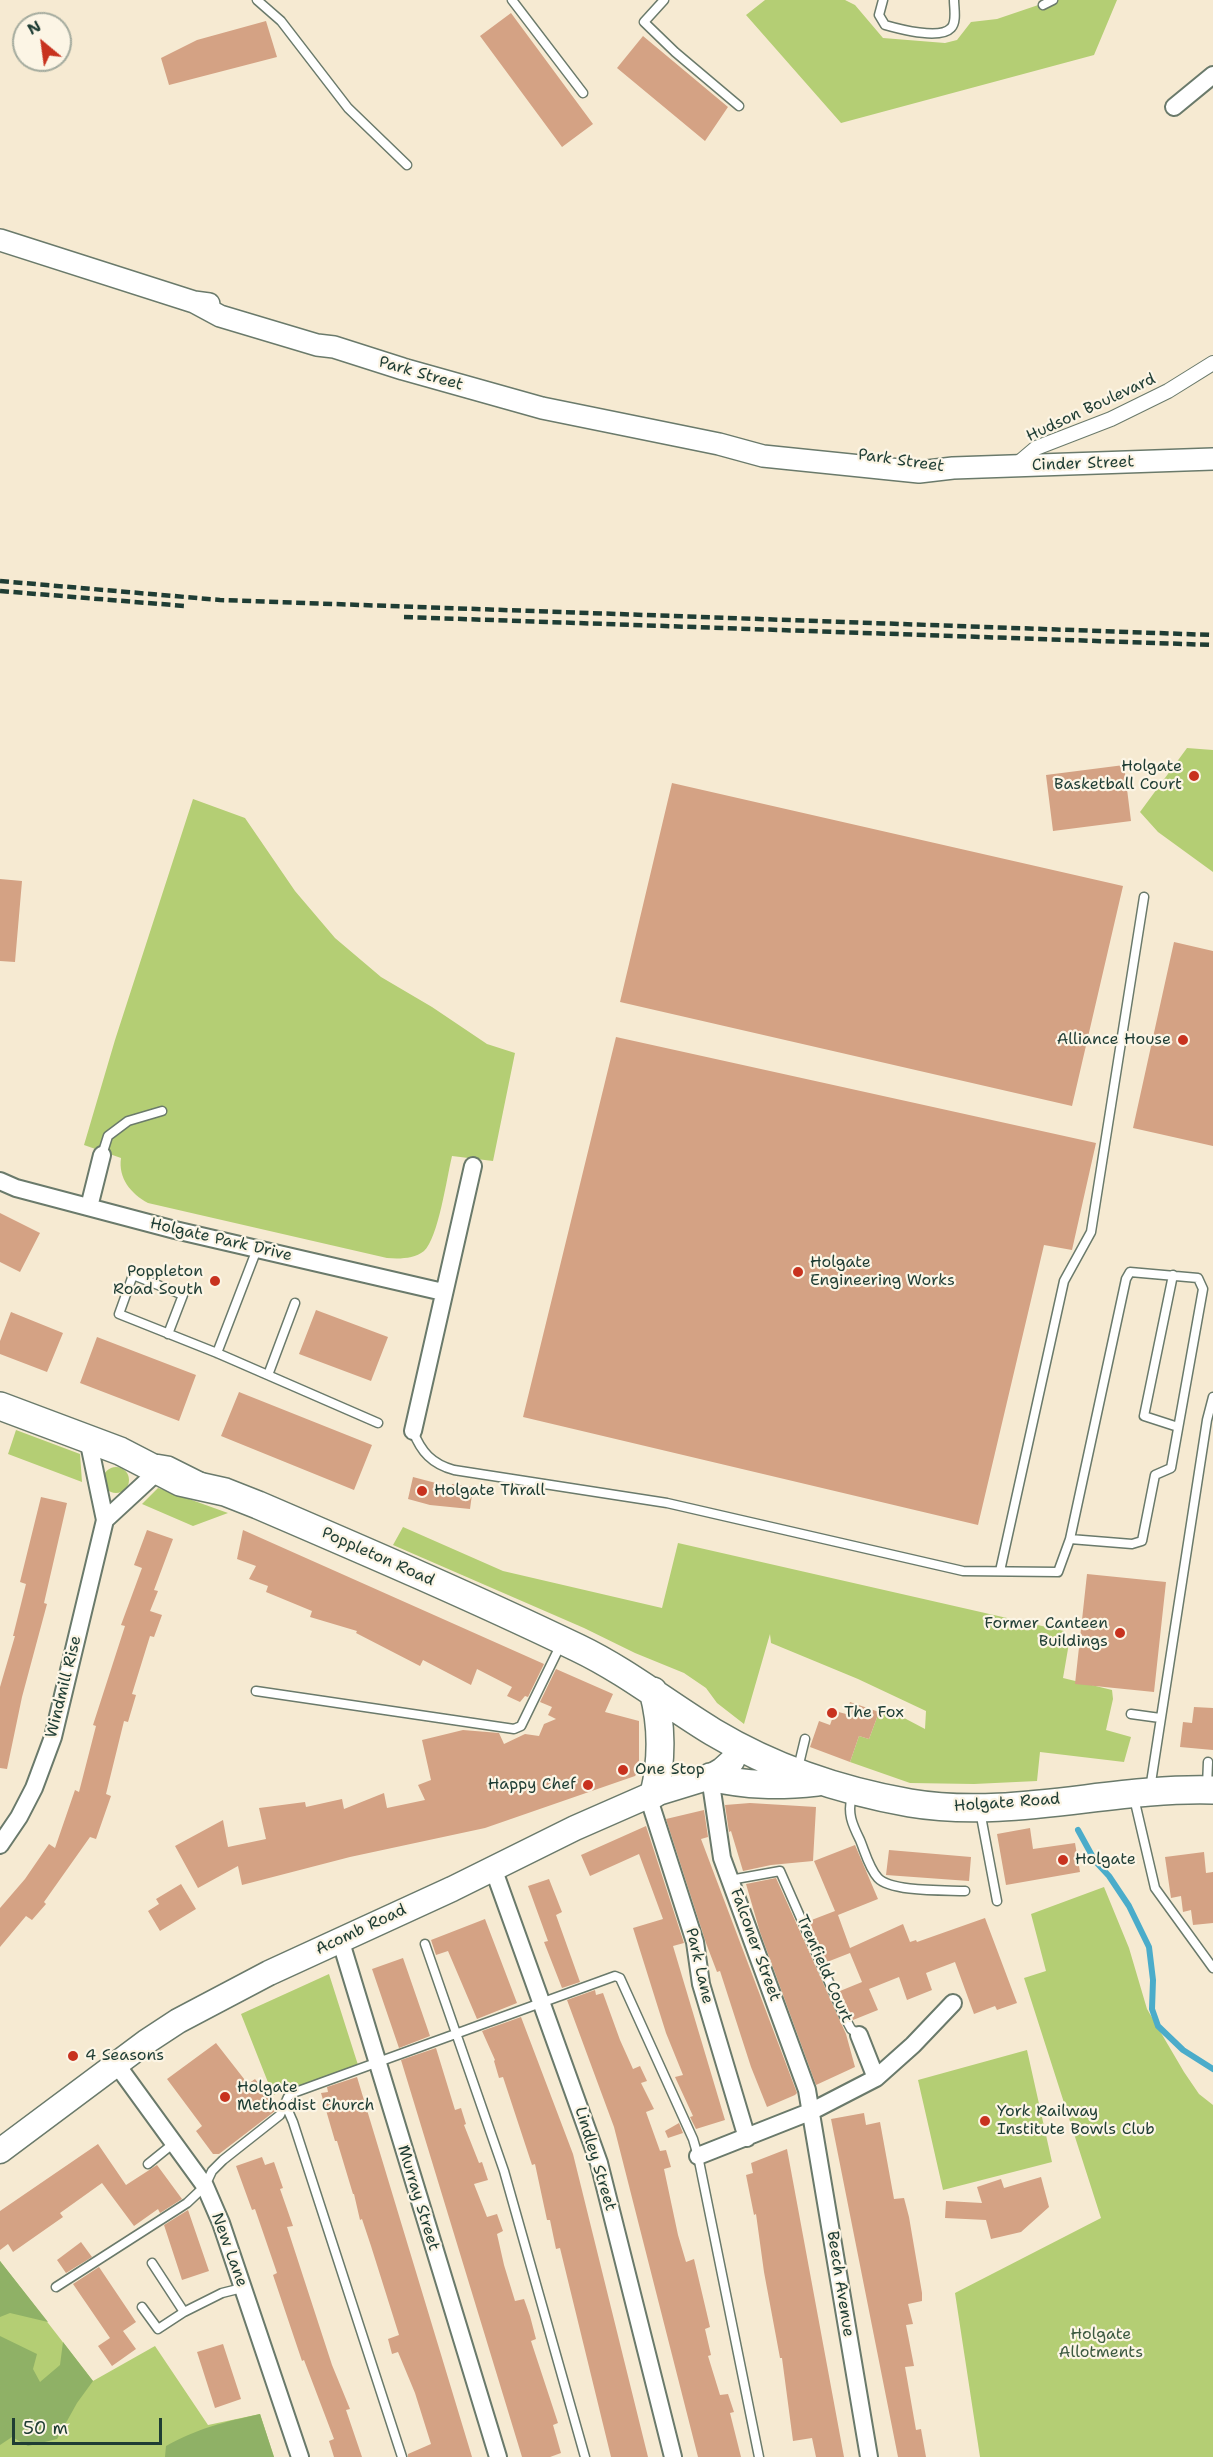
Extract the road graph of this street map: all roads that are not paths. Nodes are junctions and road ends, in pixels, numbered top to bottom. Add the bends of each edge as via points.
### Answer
1 (257, 0) edge
2 (512, 0) edge
3 (664, 0) edge
4 (883, 0) edge
5 (954, 0) edge
6 (1053, 0) edge
7 (1043, 5) dead end
8 (1213, 75) edge
9 (583, 93) dead end
10 (739, 106) dead end
11 (1174, 107) dead end
12 (407, 165) dead end
13 (0, 240) edge
14 (1213, 363) edge
15 (1213, 459) edge
16 (1014, 467) junction
17 (953, 468) joint
18 (1144, 897) dead end
19 (162, 1111) dead end
20 (102, 1155) joint
21 (473, 1166) dead end
22 (0, 1180) edge
23 (89, 1207) junction
24 (257, 1249) junction
25 (1173, 1275) junction
26 (443, 1292) junction
27 (295, 1303) dead end
28 (168, 1334) junction
29 (217, 1353) junction
30 (268, 1375) junction
31 (1213, 1397) edge
32 (0, 1406) edge
33 (378, 1423) dead end
34 (1178, 1426) junction
35 (413, 1431) joint
36 (88, 1439) junction
37 (134, 1457) junction
38 (157, 1472) junction
39 (225, 1492) junction
40 (105, 1520) junction
41 (1070, 1539) junction
42 (1000, 1572) junction
43 (562, 1641) junction
44 (256, 1691) dead end
45 (653, 1691) junction
46 (1131, 1714) dead end
47 (1160, 1718) junction
48 (806, 1739) dead end
49 (739, 1746) junction
50 (1208, 1762) dead end
51 (797, 1771) junction
52 (710, 1777) junction
53 (824, 1782) junction
54 (1210, 1790) edge
55 (853, 1791) junction
56 (1141, 1793) junction
57 (651, 1795) junction
58 (979, 1808) junction
59 (0, 1845) edge
60 (493, 1868) junction
61 (730, 1880) junction
62 (965, 1891) dead end
63 (997, 1901) dead end
64 (340, 1940) junction
65 (425, 1944) dead end
66 (1213, 1968) edge
67 (542, 2002) junction
68 (953, 2002) dead end
69 (457, 2032) junction
70 (859, 2035) joint
71 (377, 2062) junction
72 (117, 2065) junction
73 (876, 2078) junction
74 (286, 2106) junction
75 (812, 2110) junction
76 (747, 2138) junction
77 (174, 2143) junction
78 (0, 2151) edge
79 (698, 2156) junction
80 (148, 2164) dead end
81 (204, 2186) junction
82 (152, 2264) dead end
83 (56, 2287) dead end
84 (242, 2288) junction
85 (142, 2307) dead end
86 (184, 2312) junction
87 (300, 2457) edge
88 (402, 2457) edge
89 (498, 2457) edge
90 (585, 2457) edge
91 (673, 2457) edge
92 (759, 2457) edge
93 (869, 2457) edge

1 - 12 lane via 281,21 348,108
2 - 9 lane
3 - 10 lane via 644,22
4 - 5 lane via 879,15 885,26 942,33 950,30 954,22
6 - 7 lane
8 - 11 street
13 - 17 street, Park Street via 194,302 238,311 403,369 542,408 763,456 919,472
14 - 16 street, Hudson Boulevard via 1168,391 1036,448
15 - 16 street, Cinder Street
16 - 17 street, Cinder Street
18 - 42 lane via 1091,1232 1064,1281
19 - 20 lane via 128,1121 108,1136
20 - 23 street
21 - 26 street
22 - 23 street, Holgate Park Drive via 16,1188
23 - 24 street, Holgate Park Drive
24 - 26 street, Holgate Park Drive
24 - 29 lane
25 - 34 lane via 1198,1278 1203,1289
25 - 34 lane via 1144,1416
25 - 41 lane via 1130,1272 1126,1280
26 - 35 street
27 - 30 lane
28 - 28 lane via 183,1294 134,1275 119,1314
28 - 29 lane
29 - 30 lane
30 - 33 lane
31 - 47 lane
32 - 36 main road, Poppleton Road
34 - 41 lane via 1171,1468 1155,1475 1142,1542
35 - 42 lane via 428,1458 441,1467 667,1503 963,1571
36 - 37 main road, Poppleton Road
36 - 40 street, Windmill Rise
37 - 38 main road, Poppleton Road
37 - 39 lane via 170,1461 193,1470
38 - 39 main road, Poppleton Road via 180,1482
38 - 40 street
39 - 43 main road, Poppleton Road via 473,1598
40 - 59 street, Windmill Rise via 53,1737 34,1788
41 - 42 lane via 1058,1572
43 - 44 lane via 522,1726 514,1729
43 - 45 main road, Poppleton Road
45 - 49 main road, Poppleton Road
45 - 57 main road via 659,1767
46 - 47 lane
47 - 56 lane
48 - 51 lane
49 - 51 main road, Holgate Road
49 - 52 main road, Acomb Road via 732,1761
50 - 54 lane
51 - 53 main road, Holgate Road
52 - 53 main road via 768,1786
52 - 57 main road, Acomb Road
52 - 61 street, Falconer Street via 722,1858
53 - 55 main road, Holgate Road
54 - 56 main road, Holgate Road
55 - 58 main road, Holgate Road via 912,1803
55 - 62 lane via 851,1820 880,1880 891,1886
56 - 58 main road, Holgate Road
56 - 66 lane via 1155,1888
57 - 60 main road, Acomb Road
57 - 76 street, Park Lane
58 - 63 lane
60 - 64 main road, Acomb Road
60 - 67 street, Lindley Street
61 - 70 lane, Trenfield Court via 780,1871 844,2016
61 - 75 street, Falconer Street
64 - 71 street, Murray Street
64 - 72 main road, Acomb Road via 269,1972 188,2016
65 - 69 lane
67 - 69 lane
67 - 79 lane via 615,1976 620,1978
67 - 91 street, Lindley Street via 599,2163
68 - 73 street
69 - 71 lane
69 - 90 lane via 504,2171
70 - 73 street, Trenfield Court
71 - 74 lane via 293,2093
71 - 89 street, Murray Street
72 - 77 street, New Lane
72 - 78 main road, Acomb Road
73 - 75 street
74 - 81 lane via 223,2160
74 - 88 lane
75 - 76 street
75 - 93 street, Beech Avenue
76 - 79 street
77 - 80 lane
77 - 81 street, New Lane
79 - 92 lane
81 - 83 lane via 187,2203
81 - 84 street, New Lane
82 - 86 lane
84 - 86 lane via 222,2293
84 - 87 street, New Lane
85 - 86 lane via 158,2329

